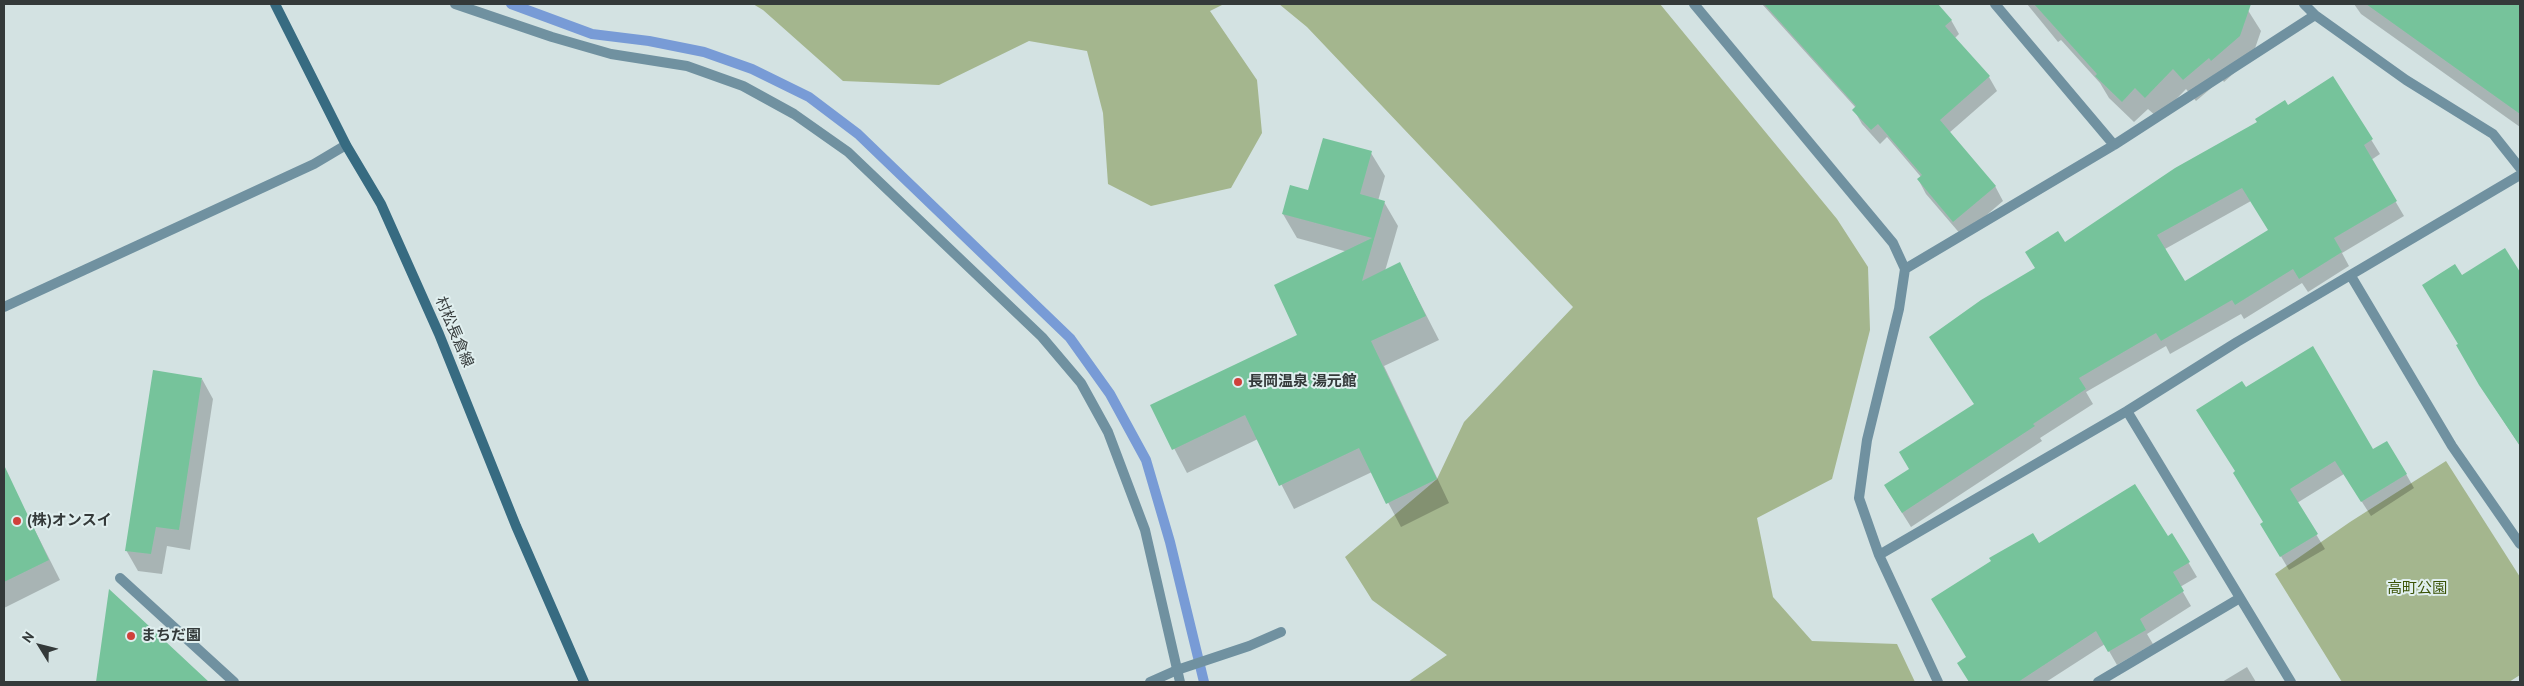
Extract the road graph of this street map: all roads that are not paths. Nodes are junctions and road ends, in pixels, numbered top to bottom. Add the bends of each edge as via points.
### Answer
1 (275, 4) edge
2 (455, 4) edge
3 (1694, 4) edge
4 (1995, 4) edge
5 (2304, 4) edge
6 (2315, 15) junction
7 (346, 145) junction
8 (2114, 145) junction
9 (2520, 168) edge
10 (2520, 175) edge
11 (1905, 270) junction
12 (2351, 276) junction
13 (4, 307) edge
14 (2127, 410) junction
15 (2520, 544) edge
16 (1879, 555) junction
17 (120, 578) dead end
18 (2240, 598) junction
19 (1281, 632) dead end
20 (1177, 670) junction
21 (234, 682) edge
22 (584, 682) edge
23 (1150, 682) edge
24 (1180, 682) edge
25 (1938, 682) edge
26 (2098, 682) edge
27 (2291, 682) edge

1 - 7 main road, 村松長倉線
2 - 20 street via 585,47 687,66 743,86 794,114 848,152 1042,337 1081,383 1108,432 1145,530
3 - 11 street via 1893,243
4 - 8 street
5 - 6 street
6 - 8 street
6 - 9 street via 2406,80 2493,134
7 - 13 street via 314,164
7 - 22 main road, 村松長倉線 via 381,204 439,334 516,526
8 - 11 street
10 - 12 street
11 - 16 street via 1899,309 1867,440 1859,498
12 - 14 street
12 - 15 street via 2452,446
14 - 16 street
14 - 18 street
16 - 25 street
17 - 21 street
18 - 26 street
18 - 27 street
19 - 20 street
20 - 23 street
20 - 24 street

